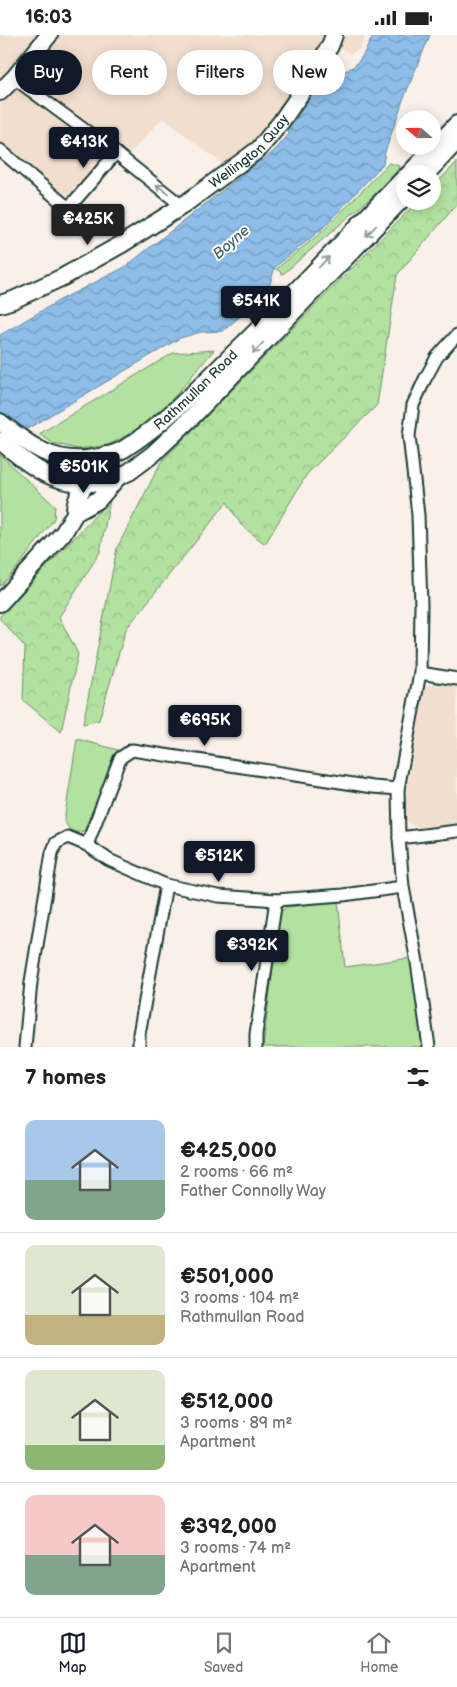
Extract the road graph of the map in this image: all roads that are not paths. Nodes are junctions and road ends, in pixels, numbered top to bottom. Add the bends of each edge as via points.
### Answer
1 (49, 35) edge
2 (334, 35) edge
3 (14, 78) junction
4 (0, 92) edge
5 (457, 124) edge
6 (457, 141) edge
7 (0, 149) edge
8 (116, 153) junction
9 (418, 165) edge
10 (434, 165) edge
11 (396, 186) edge
12 (396, 205) edge
13 (182, 206) junction
14 (0, 304) edge
15 (457, 335) edge
16 (0, 422) edge
17 (11, 444) edge
18 (106, 455) junction
19 (69, 459) junction
20 (118, 477) junction
21 (63, 480) junction
22 (87, 483) junction
23 (92, 504) junction
24 (76, 513) junction
25 (0, 603) edge
26 (420, 673) junction
27 (457, 679) edge
28 (398, 789) junction
29 (457, 831) edge
30 (399, 838) junction
31 (87, 845) junction
32 (166, 885) junction
33 (403, 887) junction
34 (276, 900) junction
35 (25, 1047) edge
36 (139, 1047) edge
37 (256, 1047) edge
38 (429, 1047) edge

1 - 3 main road
2 - 13 main road, Wellington Quay via 301,93 258,149
3 - 4 main road
3 - 8 street
5 - 9 main road
6 - 10 main road
7 - 8 street via 66,206 72,204
13 -> 8 street
18 -> 11 main road, Rathmullan Road via 122,450 182,404 287,301
12 -> 20 main road, Rathmullan Road via 194,415 153,454
13 - 14 main road, Wellington Quay via 96,259
15 - 26 street via 437,357 424,379 413,405 409,436 418,515
16 - 17 main road
17 - 19 main road
17 - 21 main road via 45,474
18 - 19 main road
18 - 22 main road, Rathmullan Road via 106,462
19 - 22 main road
20 - 22 main road
20 - 23 main road, Rathmullan Road
21 - 22 main road
21 - 24 main road via 62,485
22 - 23 main road via 93,494
22 - 24 main road, Rathmullan Road via 75,504
23 - 24 main road, Rathmullan Road
24 - 25 main road, Rathmullan Road via 64,532
26 - 27 street
26 - 28 street
28 - 30 street
28 - 31 street via 132,750 120,758
29 - 30 street
30 - 33 street
31 - 32 street via 109,860
31 - 35 street via 68,837 56,843 52,853 31,982
32 - 34 street via 218,896
32 - 36 street
33 - 34 street
33 - 38 street
34 - 37 street

